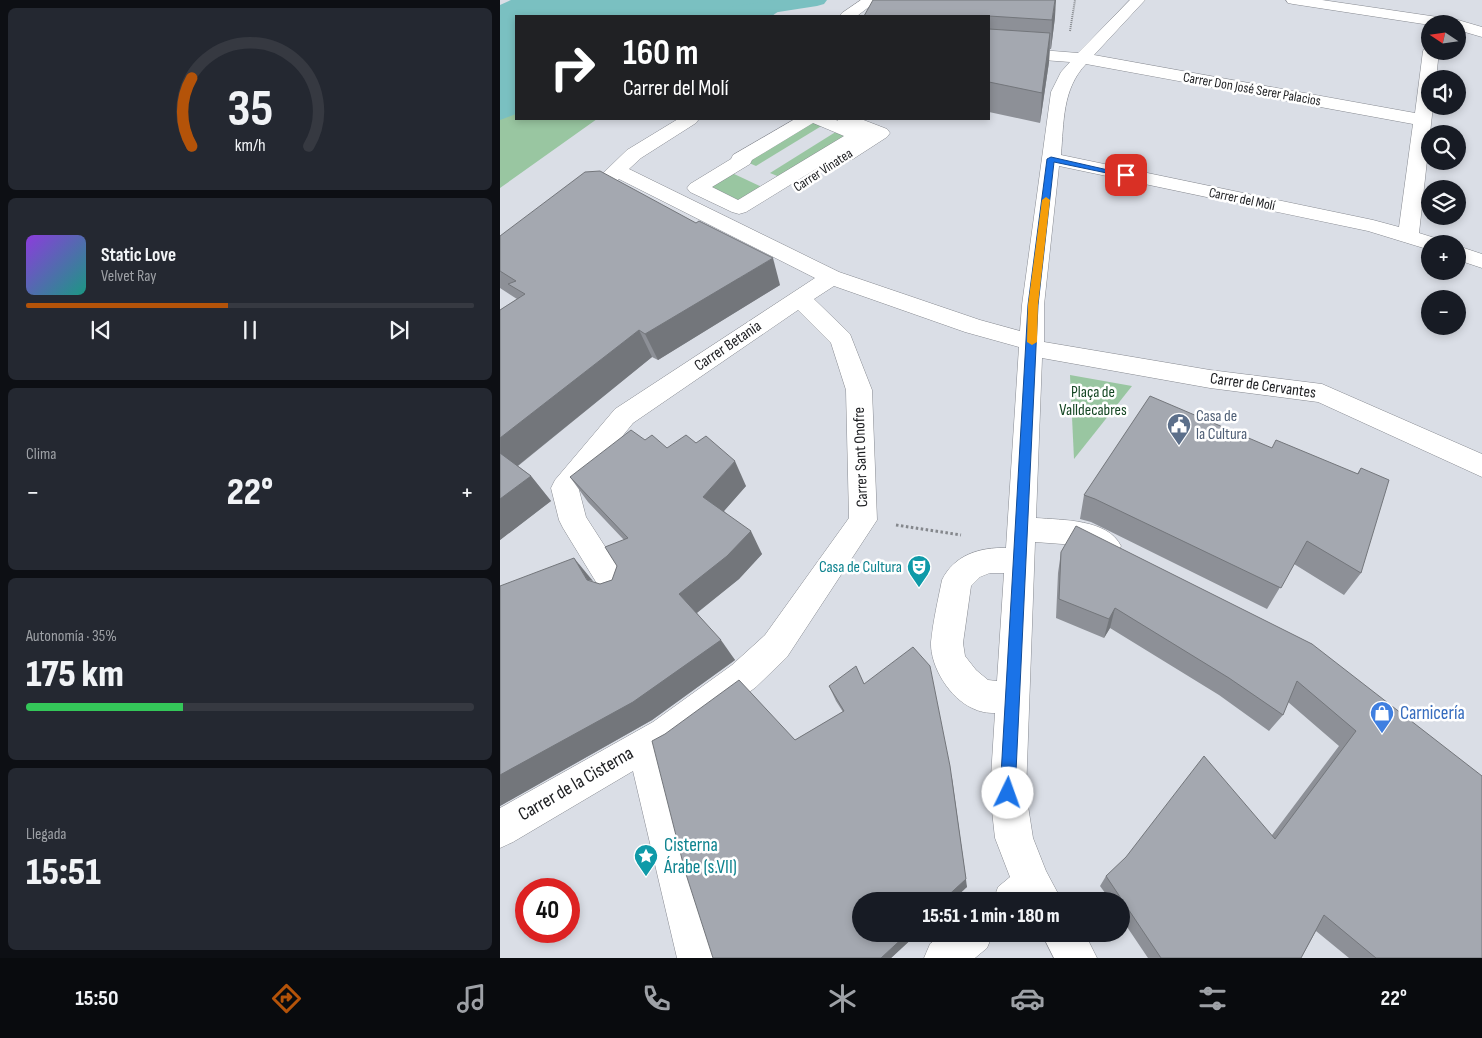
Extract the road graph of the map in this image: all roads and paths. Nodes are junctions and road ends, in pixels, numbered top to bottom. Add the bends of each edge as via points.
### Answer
1 (871, 0) edge
2 (1138, 0) edge
3 (1293, 0) edge
4 (848, 15) edge
5 (1421, 15) edge
6 (1466, 27) edge
7 (1482, 32) edge
8 (990, 51) edge
9 (1082, 58) junction
10 (1431, 60) edge
11 (688, 120) edge
12 (785, 120) edge
13 (805, 120) edge
14 (821, 120) edge
15 (848, 120) edge
16 (1422, 120) junction
17 (1051, 159) junction
18 (618, 171) junction
19 (661, 192) junction
20 (586, 195) edge
21 (734, 229) junction
22 (1408, 236) junction
23 (1421, 240) edge
24 (1466, 256) edge
25 (1482, 261) edge
26 (831, 277) junction
27 (800, 298) junction
28 (1032, 345) junction
29 (1482, 466) edge
30 (863, 520) junction
31 (1023, 529) junction
32 (988, 560) junction
33 (1133, 560) edge
34 (1020, 561) junction
35 (618, 590) edge
36 (1013, 698) junction
37 (654, 740) junction
38 (500, 829) edge
39 (1028, 892) edge
40 (963, 942) edge
41 (1067, 942) edge
42 (697, 958) edge
43 (944, 958) edge
44 (1078, 958) edge

1 - 4 street
2 - 9 street
3 - 5 street
6 - 7 street
8 - 9 street, Carrer Don José Serer Palacios
9 - 16 street, Carrer Don José Serer Palacios
9 - 17 street via 1068,72 1058,92
10 - 16 street
11 - 18 street via 634,154
12 - 19 street
13 - 14 street via 697,188 739,208 858,135
15 - 21 street, Carrer Vinatea via 881,133
16 - 22 street
17 - 22 street, Carrer del Molí
17 - 28 street via 1033,305
18 - 19 street
18 - 20 street
19 - 21 street
21 - 26 street
22 - 23 street, Carrer del Molí
24 - 25 street
26 - 27 street, Carrer Betania
26 - 28 street
27 - 30 street, Carrer Sant Onofre via 842,340 859,390
27 - 35 street, Carrer Betania via 624,416 565,488 573,520
28 - 29 street, Carrer de Cervantes via 1210,379 1322,393
28 - 31 street
30 - 32 path via 975,537
30 - 37 street, Carrer Sant Onofre via 776,646 744,676
31 - 33 street via 1080,533
31 - 34 street
32 - 34 street
32 - 36 street via 969,568 957,580 947,643 950,662 964,681 982,696
34 - 36 street
36 - 39 street via 1008,793 1014,838
37 - 38 street, Carrer de la Cisterna
37 - 42 street, Carrer de la Cisterna
40 - 43 street
41 - 44 street

